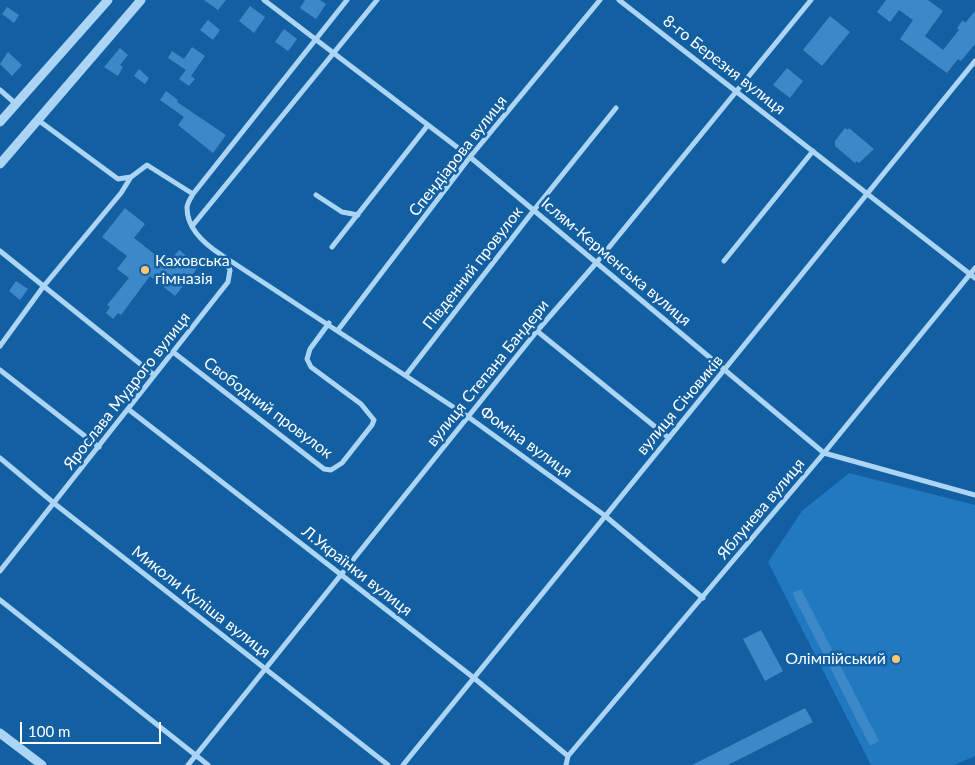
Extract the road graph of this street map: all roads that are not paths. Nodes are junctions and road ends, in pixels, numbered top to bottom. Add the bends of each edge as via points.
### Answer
1 (108, 0) edge
2 (141, 0) edge
3 (264, 0) edge
4 (347, 0) edge
5 (377, 0) edge
6 (600, 0) edge
7 (619, 0) edge
8 (811, 0) edge
9 (316, 40) junction
10 (335, 52) junction
11 (975, 61) edge
12 (0, 90) edge
13 (736, 90) junction
14 (16, 104) junction
15 (616, 108) dead end
16 (38, 120) junction
17 (0, 122) edge
18 (428, 125) junction
19 (813, 151) junction
20 (470, 158) junction
21 (0, 164) edge
22 (131, 177) junction
23 (866, 193) junction
24 (193, 194) junction
25 (316, 195) dead end
26 (534, 210) junction
27 (358, 215) junction
28 (193, 225) junction
29 (332, 247) dead end
30 (0, 251) edge
31 (223, 256) junction
32 (724, 261) dead end
33 (597, 262) junction
34 (975, 268) edge
35 (972, 276) edge
36 (43, 287) junction
37 (329, 324) junction
38 (338, 330) junction
39 (536, 331) junction
40 (0, 346) edge
41 (173, 352) junction
42 (0, 370) edge
43 (726, 370) junction
44 (406, 375) junction
45 (154, 376) junction
46 (128, 408) junction
47 (467, 416) junction
48 (669, 438) junction
49 (99, 447) junction
50 (824, 453) junction
51 (0, 458) edge
52 (975, 495) edge
53 (55, 504) junction
54 (604, 515) junction
55 (0, 571) edge
56 (342, 575) junction
57 (703, 598) junction
58 (0, 600) edge
59 (266, 668) junction
60 (474, 678) junction
61 (0, 732) edge
62 (196, 755) junction
63 (568, 756) junction
64 (42, 765) edge
65 (188, 765) edge
66 (208, 765) edge
67 (388, 765) edge
68 (403, 765) edge
69 (566, 765) edge

1 - 14 street
2 - 16 street
3 - 9 street, Іслям-Керменська вулиця
4 - 9 street
5 - 10 street
6 - 20 street, Спендіарова вулиця
7 - 13 street, 8-го Березня вулиця
8 - 13 street, вулиця Степана Бандери
9 - 10 street, Іслям-Керменська вулиця
9 - 24 street
10 - 18 street, Іслям-Керменська вулиця
10 - 28 street
11 - 23 street, вулиця Січовиків
12 - 14 street
13 - 19 street, 8-го Березня вулиця
13 - 33 street, вулиця Степана Бандери
14 - 17 street
15 - 26 street, Південний провулок
16 - 21 street
16 - 22 street via 114,177 125,180
18 - 20 street, Іслям-Керменська вулиця
18 - 27 street
19 - 23 street, 8-го Березня вулиця
19 - 32 street
20 - 26 street, Іслям-Керменська вулиця
20 - 38 street, Спендіарова вулиця
22 - 24 street via 144,166 152,166
22 - 36 street
23 - 35 street, 8-го Березня вулиця
23 - 43 street, вулиця Січовиків
24 - 28 street via 186,206
25 - 27 street via 342,212
26 - 33 street, Іслям-Керменська вулиця
26 - 44 street, Південний провулок
27 - 29 street
28 - 31 street via 198,236
30 - 36 street
31 - 37 street, Фоміна вулиця
31 - 41 street, Ярослава Мудрого вулиця via 230,270 228,282
33 - 39 street, вулиця Степана Бандери
33 - 43 street, Іслям-Керменська вулиця
34 - 35 street, Яблунева вулиця
35 - 50 street, Яблунева вулиця
36 - 40 street
36 - 45 street
37 - 38 street, Фоміна вулиця
37 - 41 street, Свободний провулок via 310,349 307,359 311,367 360,404 374,420 342,463 331,470 324,469
38 - 44 street, Фоміна вулиця
39 - 47 street, вулиця Степана Бандери
39 - 48 street
41 - 45 street, Ярослава Мудрого вулиця
42 - 49 street
43 - 48 street, вулиця Січовиків
43 - 50 street, Іслям-Керменська вулиця
44 - 47 street, Фоміна вулиця
45 - 46 street, Ярослава Мудрого вулиця
46 - 49 street, Ярослава Мудрого вулиця
46 - 56 street, Л.Українки вулиця
47 - 54 street, Фоміна вулиця
47 - 56 street, вулиця Степана Бандери
48 - 54 street, вулиця Січовиків
49 - 53 street, Ярослава Мудрого вулиця
50 - 52 street, Іслям-Керменська вулиця
50 - 57 street, Яблунева вулиця
51 - 53 street, Миколи Куліша вулиця
53 - 55 street, Ярослава Мудрого вулиця
53 - 59 street, Миколи Куліша вулиця
54 - 57 street, Фоміна вулиця
54 - 60 street, вулиця Січовиків
56 - 59 street, вулиця Степана Бандери
56 - 60 street, Л.Українки вулиця
57 - 63 street, Яблунева вулиця
58 - 62 street
59 - 62 street, вулиця Степана Бандери
59 - 67 street, Миколи Куліша вулиця
60 - 63 street, Л.Українки вулиця
60 - 68 street, вулиця Січовиків
61 - 64 street
62 - 65 street, вулиця Степана Бандери
62 - 66 street
63 - 69 street, Яблунева вулиця

